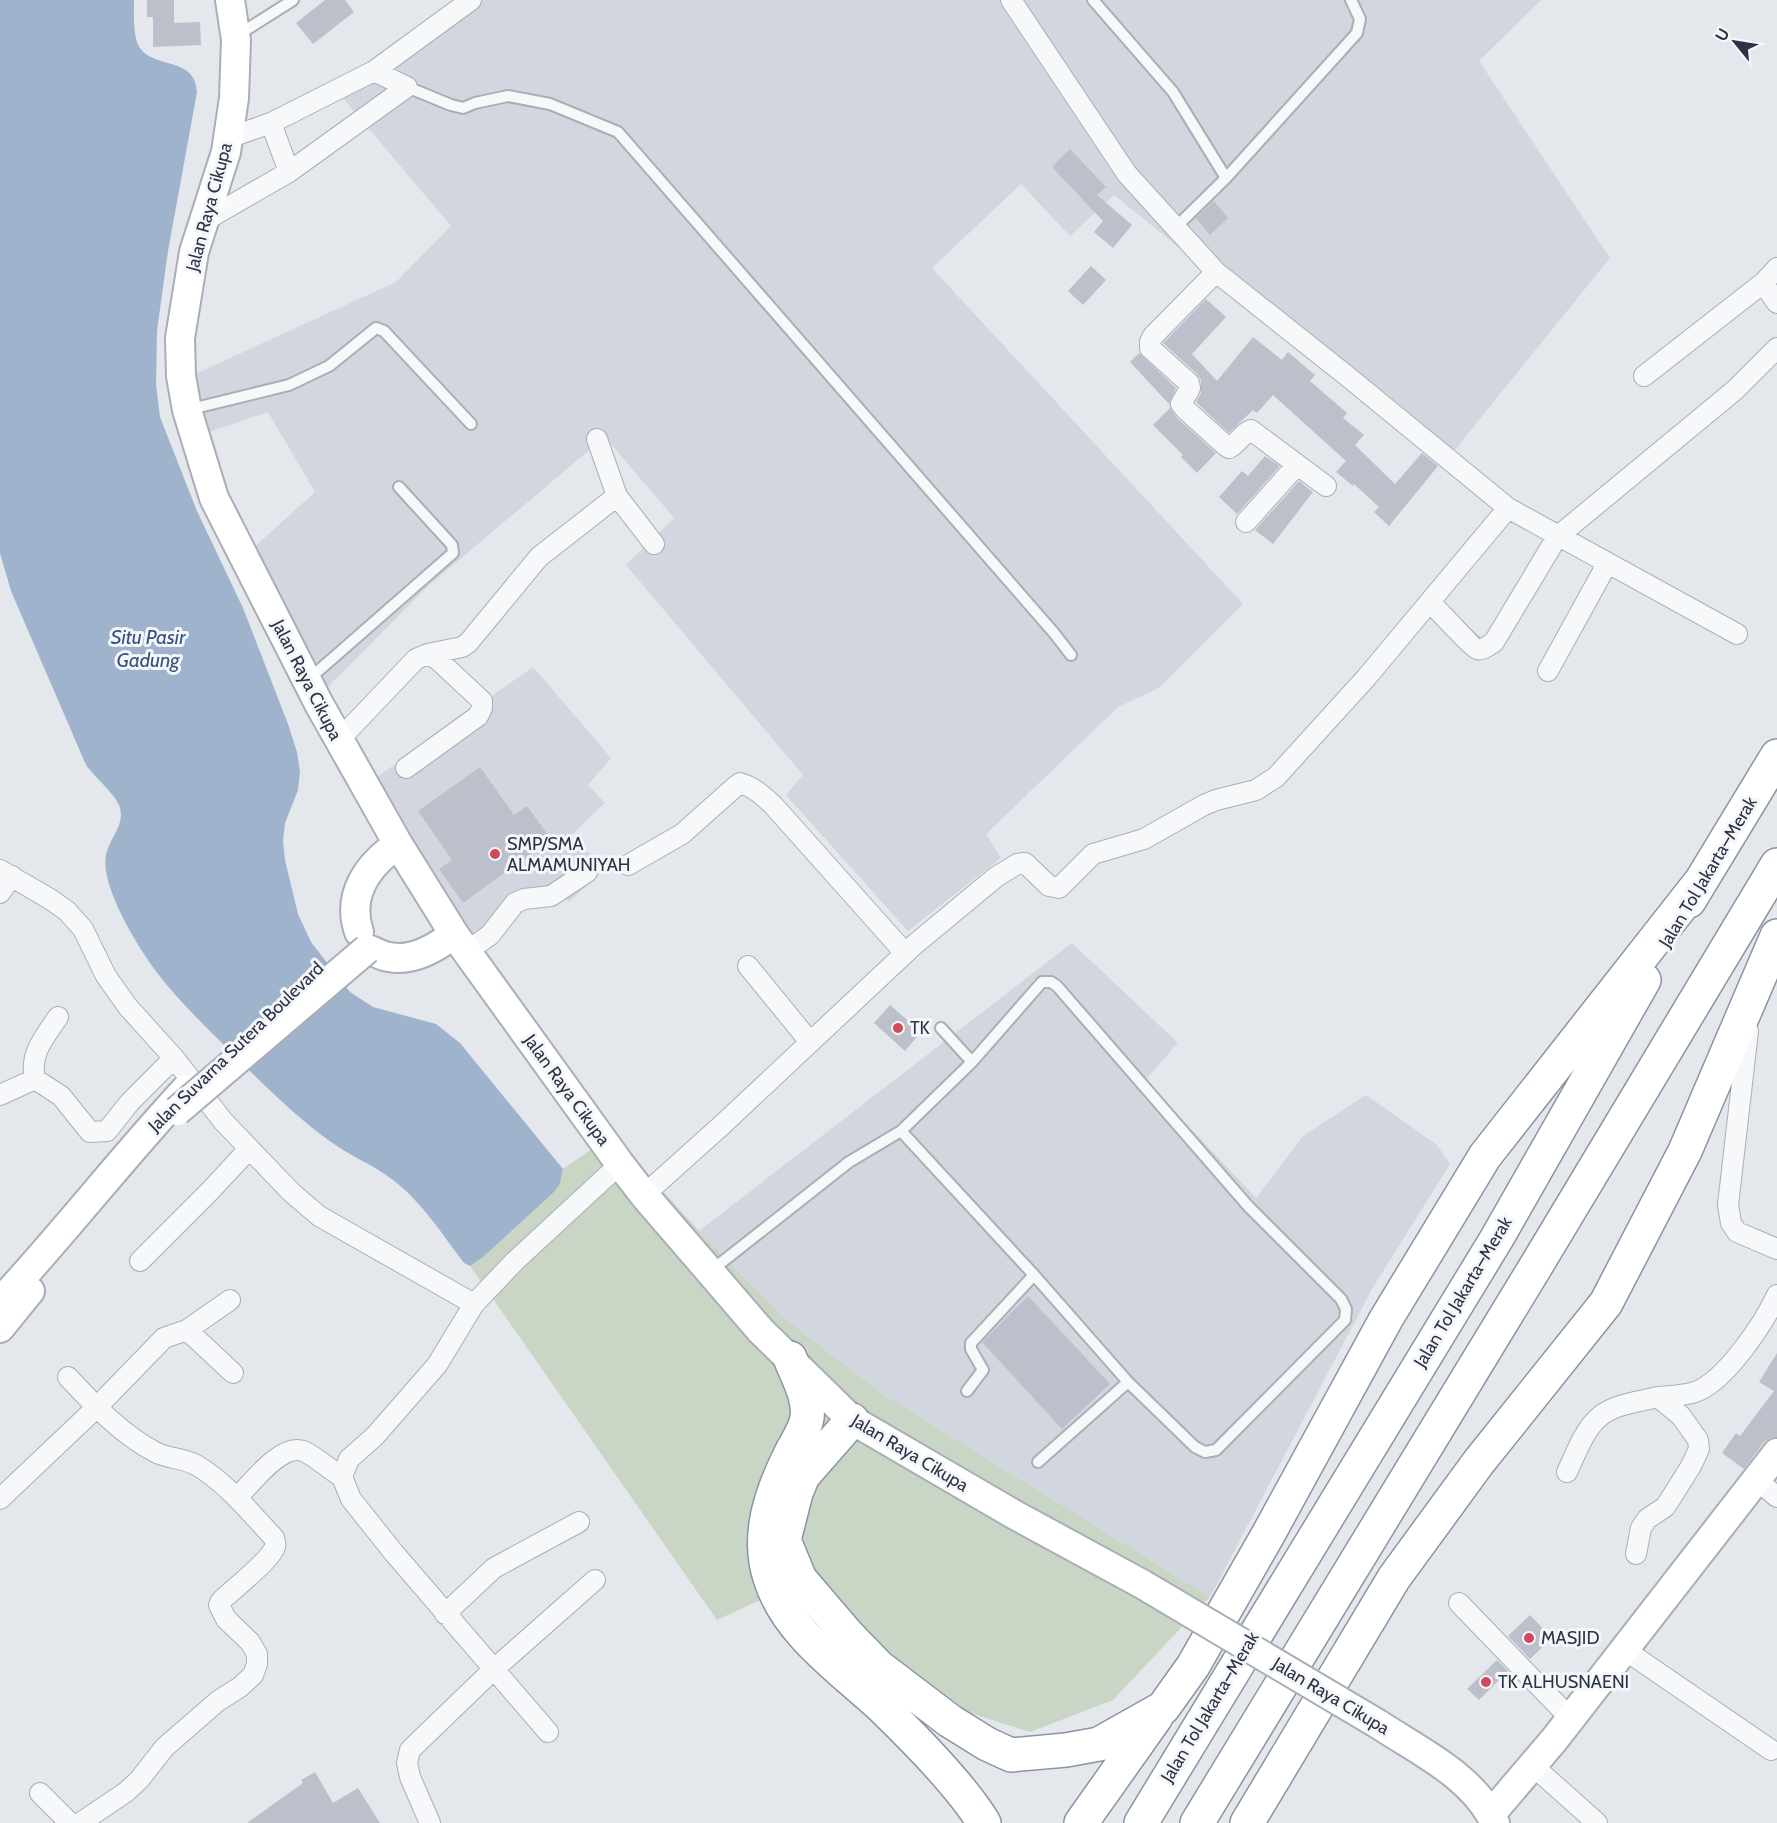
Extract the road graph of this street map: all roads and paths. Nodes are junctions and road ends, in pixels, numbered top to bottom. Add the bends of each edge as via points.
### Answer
1 (230, 0) edge
2 (293, 0) edge
3 (471, 0) edge
4 (1011, 0) edge
5 (1094, 0) edge
6 (1351, 0) edge
7 (235, 36) junction
8 (374, 71) junction
9 (407, 87) junction
10 (272, 123) junction
11 (228, 138) junction
12 (290, 172) junction
13 (1226, 178) junction
14 (204, 221) junction
15 (1176, 227) junction
16 (1777, 268) edge
17 (1216, 272) junction
18 (1763, 283) junction
19 (1777, 303) edge
20 (1777, 348) edge
21 (1644, 376) dead end
22 (187, 410) junction
23 (471, 424) dead end
24 (597, 439) dead end
25 (1297, 465) junction
26 (1326, 486) dead end
27 (399, 487) dead end
28 (618, 496) junction
29 (1508, 508) junction
30 (1246, 522) dead end
31 (1557, 537) junction
32 (654, 544) dead end
33 (1608, 564) junction
34 (1430, 602) junction
35 (1737, 634) dead end
36 (428, 654) junction
37 (1071, 655) dead end
38 (1548, 671) dead end
39 (307, 681) junction
40 (338, 741) junction
41 (1777, 756) edge
42 (406, 768) dead end
43 (398, 844) junction
44 (628, 865) dead end
45 (1777, 865) edge
46 (587, 872) dead end
47 (6, 873) edge
48 (1701, 881) junction
49 (0, 893) edge
50 (1777, 936) edge
51 (363, 940) junction
52 (460, 943) junction
53 (905, 953) junction
54 (748, 966) dead end
55 (1754, 990) junction
56 (58, 1017) dead end
57 (941, 1028) dead end
58 (810, 1042) junction
59 (174, 1058) junction
60 (972, 1062) junction
61 (35, 1079) junction
62 (0, 1095) edge
63 (182, 1100) junction
64 (901, 1131) junction
65 (249, 1149) junction
66 (620, 1164) junction
67 (644, 1195) junction
68 (1777, 1249) edge
69 (140, 1261) dead end
70 (709, 1273) junction
71 (1034, 1275) junction
72 (1777, 1295) edge
73 (230, 1299) dead end
74 (0, 1302) edge
75 (474, 1304) junction
76 (0, 1328) edge
77 (187, 1330) junction
78 (790, 1358) junction
79 (233, 1373) dead end
80 (68, 1377) dead end
81 (1128, 1382) junction
82 (967, 1391) dead end
83 (1658, 1397) junction
84 (96, 1408) junction
85 (852, 1420) junction
86 (1777, 1453) edge
87 (1038, 1462) dead end
88 (1567, 1472) dead end
89 (342, 1477) junction
90 (1767, 1489) edge
91 (237, 1498) junction
92 (0, 1499) edge
93 (579, 1522) dead end
94 (1636, 1554) dead end
95 (595, 1580) dead end
96 (1459, 1603) dead end
97 (445, 1614) junction
98 (1625, 1650) junction
99 (493, 1670) junction
100 (1163, 1708) junction
101 (1570, 1718) junction
102 (548, 1732) dead end
103 (1771, 1750) dead end
104 (1532, 1765) junction
105 (40, 1793) dead end
106 (1493, 1819) edge
107 (70, 1823) edge
108 (80, 1823) edge
109 (430, 1823) edge
110 (984, 1823) edge
111 (1081, 1823) edge
112 (1141, 1823) edge
113 (1197, 1823) edge
114 (1247, 1823) edge
115 (1597, 1823) edge

1 - 7 main road, Jalan Raya Cikupa
2 - 7 lane
3 - 8 street
4 - 15 street via 1127,174
5 - 13 lane via 1173,92
6 - 13 lane via 1360,19 1357,33
7 - 11 main road, Jalan Raya Cikupa via 234,98
8 - 9 street
8 - 10 street
9 - 12 street
9 - 37 lane via 464,108 508,96 550,104 618,132
10 - 11 street
10 - 12 street
11 - 14 main road, Jalan Raya Cikupa
12 - 14 street
13 - 15 lane
14 - 22 main road, Jalan Raya Cikupa via 194,252 180,338
15 - 17 street
16 - 18 street
17 - 25 street via 1153,336 1150,348 1189,383 1181,404 1226,446 1233,447 1251,430
17 - 29 street
18 - 19 street
18 - 21 street
20 - 31 street via 1735,390
22 - 23 lane via 289,385 329,366 376,328
22 - 39 main road, Jalan Raya Cikupa via 214,498
24 - 28 street
25 - 26 street
25 - 30 street
27 - 39 lane via 452,545 453,553
28 - 32 street
28 - 36 street via 539,557 468,643
29 - 31 street
29 - 34 street
31 - 33 street
31 - 34 street via 1494,642 1483,649 1467,643
33 - 35 street
33 - 38 street
34 - 53 street via 1366,678 1266,785 1204,805 1144,839 1092,854 1059,888 1049,885 1025,863 1017,864
36 - 40 street via 416,659
36 - 42 street via 482,701 482,708 478,716
39 - 40 main road, Jalan Raya Cikupa
40 - 43 main road, Jalan Raya Cikupa
41 - 48 highway, Jalan Tol Jakarta–Merak
43 - 51 main road via 366,871 358,894 356,920
43 - 52 main road, Jalan Raya Cikupa
44 - 53 street via 682,834 736,786 745,784 773,806
45 - 113 highway
46 - 52 street via 551,896 515,903 490,934
47 - 49 street
47 - 59 street via 67,911 83,928 122,999
48 - 100 highway via 1485,1156 1386,1319 1193,1666
48 - 112 highway, Jalan Tol Jakarta–Merak via 1497,1238
50 - 55 highway
51 - 52 main road via 389,957 405,957
51 - 63 main road, bridge
52 - 66 main road, Jalan Raya Cikupa
53 - 58 street
54 - 58 street
55 - 68 street via 1728,1205 1737,1232
55 - 114 highway via 1685,1151 1606,1303 1478,1463 1394,1578
56 - 61 street via 37,1049 32,1068
57 - 60 lane
58 - 67 street
59 - 61 street via 107,1131 97,1133 90,1132 61,1096
59 - 65 street
60 - 64 lane
60 - 81 lane via 1042,982 1051,982 1248,1206 1341,1299 1346,1309 1345,1320 1216,1450 1205,1452 1195,1447
61 - 62 street
63 - 74 main road, Jalan Suvarna Sutera Boulevard via 135,1144
63 - 76 main road
64 - 70 lane via 849,1162
64 - 71 lane
65 - 69 street
65 - 75 street via 319,1216
66 - 67 main road, Jalan Raya Cikupa
66 - 75 street via 514,1261
67 - 70 main road, Jalan Raya Cikupa
70 - 78 main road, Jalan Raya Cikupa
71 - 81 lane
71 - 82 lane via 971,1343 983,1370
72 - 83 street via 1757,1330 1721,1374 1696,1392
73 - 77 street
75 - 89 street via 437,1365 349,1459
77 - 79 street
77 - 84 street via 164,1338
78 - 85 main road, Jalan Raya Cikupa
78 - 110 highway via 806,1397 807,1419 775,1487 766,1518 764,1552 770,1579 801,1632 883,1708 966,1797
80 - 84 street
81 - 87 lane
83 - 88 street via 1620,1406 1597,1418
83 - 94 street via 1681,1416 1698,1440 1699,1449 1665,1507 1641,1528
84 - 91 street via 156,1452 199,1466
84 - 92 street
85 - 100 highway via 803,1476 784,1540 800,1579 879,1667 950,1721 1011,1755 1099,1744
85 - 106 main road, Jalan Raya Cikupa, bridge via 1142,1584 1378,1724 1456,1775
86 - 90 main road
89 - 91 street via 304,1451 293,1449 267,1466
89 - 97 street via 363,1514
90 - 98 main road
91 - 108 street via 275,1542 261,1564 219,1605 225,1619 257,1654 253,1675 165,1747 126,1792
93 - 97 street via 494,1568
95 - 99 street
96 - 101 street
97 - 99 street
98 - 101 main road
98 - 103 street
99 - 102 street
99 - 109 street via 410,1750 410,1777
100 - 111 highway
101 - 104 main road
104 - 106 main road
104 - 115 street
105 - 107 street

